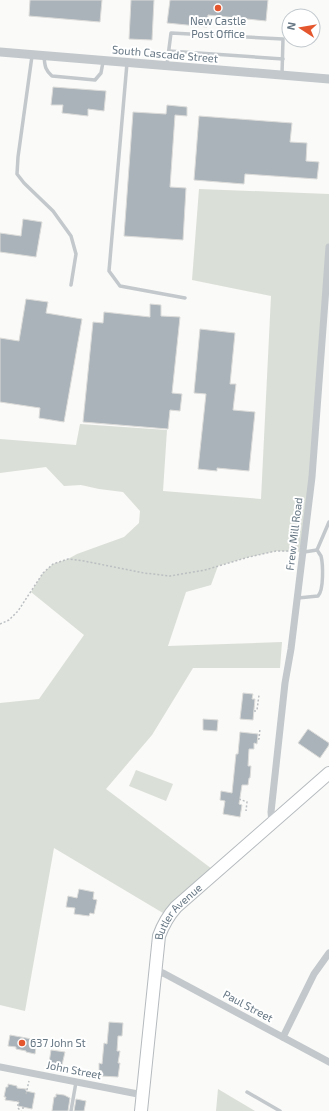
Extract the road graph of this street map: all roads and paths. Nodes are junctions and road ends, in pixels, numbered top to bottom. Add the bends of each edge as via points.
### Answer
1 (169, 51) junction
2 (0, 52) edge
3 (32, 55) junction
4 (44, 56) junction
5 (283, 59) junction
6 (103, 61) junction
7 (127, 63) junction
8 (167, 66) junction
9 (282, 76) junction
10 (329, 79) edge
11 (329, 247) edge
12 (71, 285) dead end
13 (185, 298) dead end
14 (329, 522) edge
15 (317, 550) junction
16 (304, 552) junction
17 (298, 598) junction
18 (0, 624) edge
19 (259, 695) dead end
20 (254, 711) dead end
21 (260, 728) dead end
22 (258, 738) dead end
23 (329, 772) edge
24 (239, 799) dead end
25 (246, 811) dead end
26 (272, 823) junction
27 (329, 953) edge
28 (156, 970) junction
29 (283, 1037) junction
30 (329, 1062) edge
31 (0, 1067) edge
32 (29, 1081) dead end
33 (76, 1082) junction
34 (247, 1092) dead end
35 (26, 1094) dead end
36 (143, 1095) junction
37 (18, 1100) dead end
38 (23, 1107) dead end
39 (22, 1111) edge
40 (71, 1111) edge
41 (141, 1111) edge
42 (280, 1111) edge

1 - 5 lane
1 - 5 lane via 171,33 283,39
1 - 8 lane
2 - 3 street, South Cascade Street
3 - 4 street, South Cascade Street
3 - 12 lane via 17,174 53,211 71,236 76,254
4 - 6 street, South Cascade Street
4 - 6 lane via 47,72 52,76 95,80 102,73
5 - 9 lane
6 - 7 street, South Cascade Street
7 - 8 street, South Cascade Street
7 - 13 lane via 109,271 120,286
8 - 9 street, South Cascade Street
9 - 10 street, South Cascade Street
11 - 16 street, Frew Mill Road
14 - 15 lane
15 - 16 lane
15 - 17 lane via 323,583 320,594
16 - 17 street, Frew Mill Road
16 - 18 path via 276,551 206,570 170,576 68,559 53,564 43,573 18,611 9,620
17 - 26 street, Frew Mill Road via 285,683 271,812
19 - 20 path via 258,710
21 - 22 path
23 - 26 main road, Butler Avenue
24 - 25 path via 247,802
26 - 28 main road, Butler Avenue via 168,916 159,936
27 - 29 street via 314,974
28 - 29 street, Paul Street
28 - 36 main road, Butler Avenue
29 - 30 street, Paul Street
31 - 33 street, John Street
32 - 35 path
33 - 36 street, John Street
33 - 40 lane
34 - 42 lane
36 - 41 main road, Butler Avenue
37 - 39 path via 18,1108
38 - 39 path

